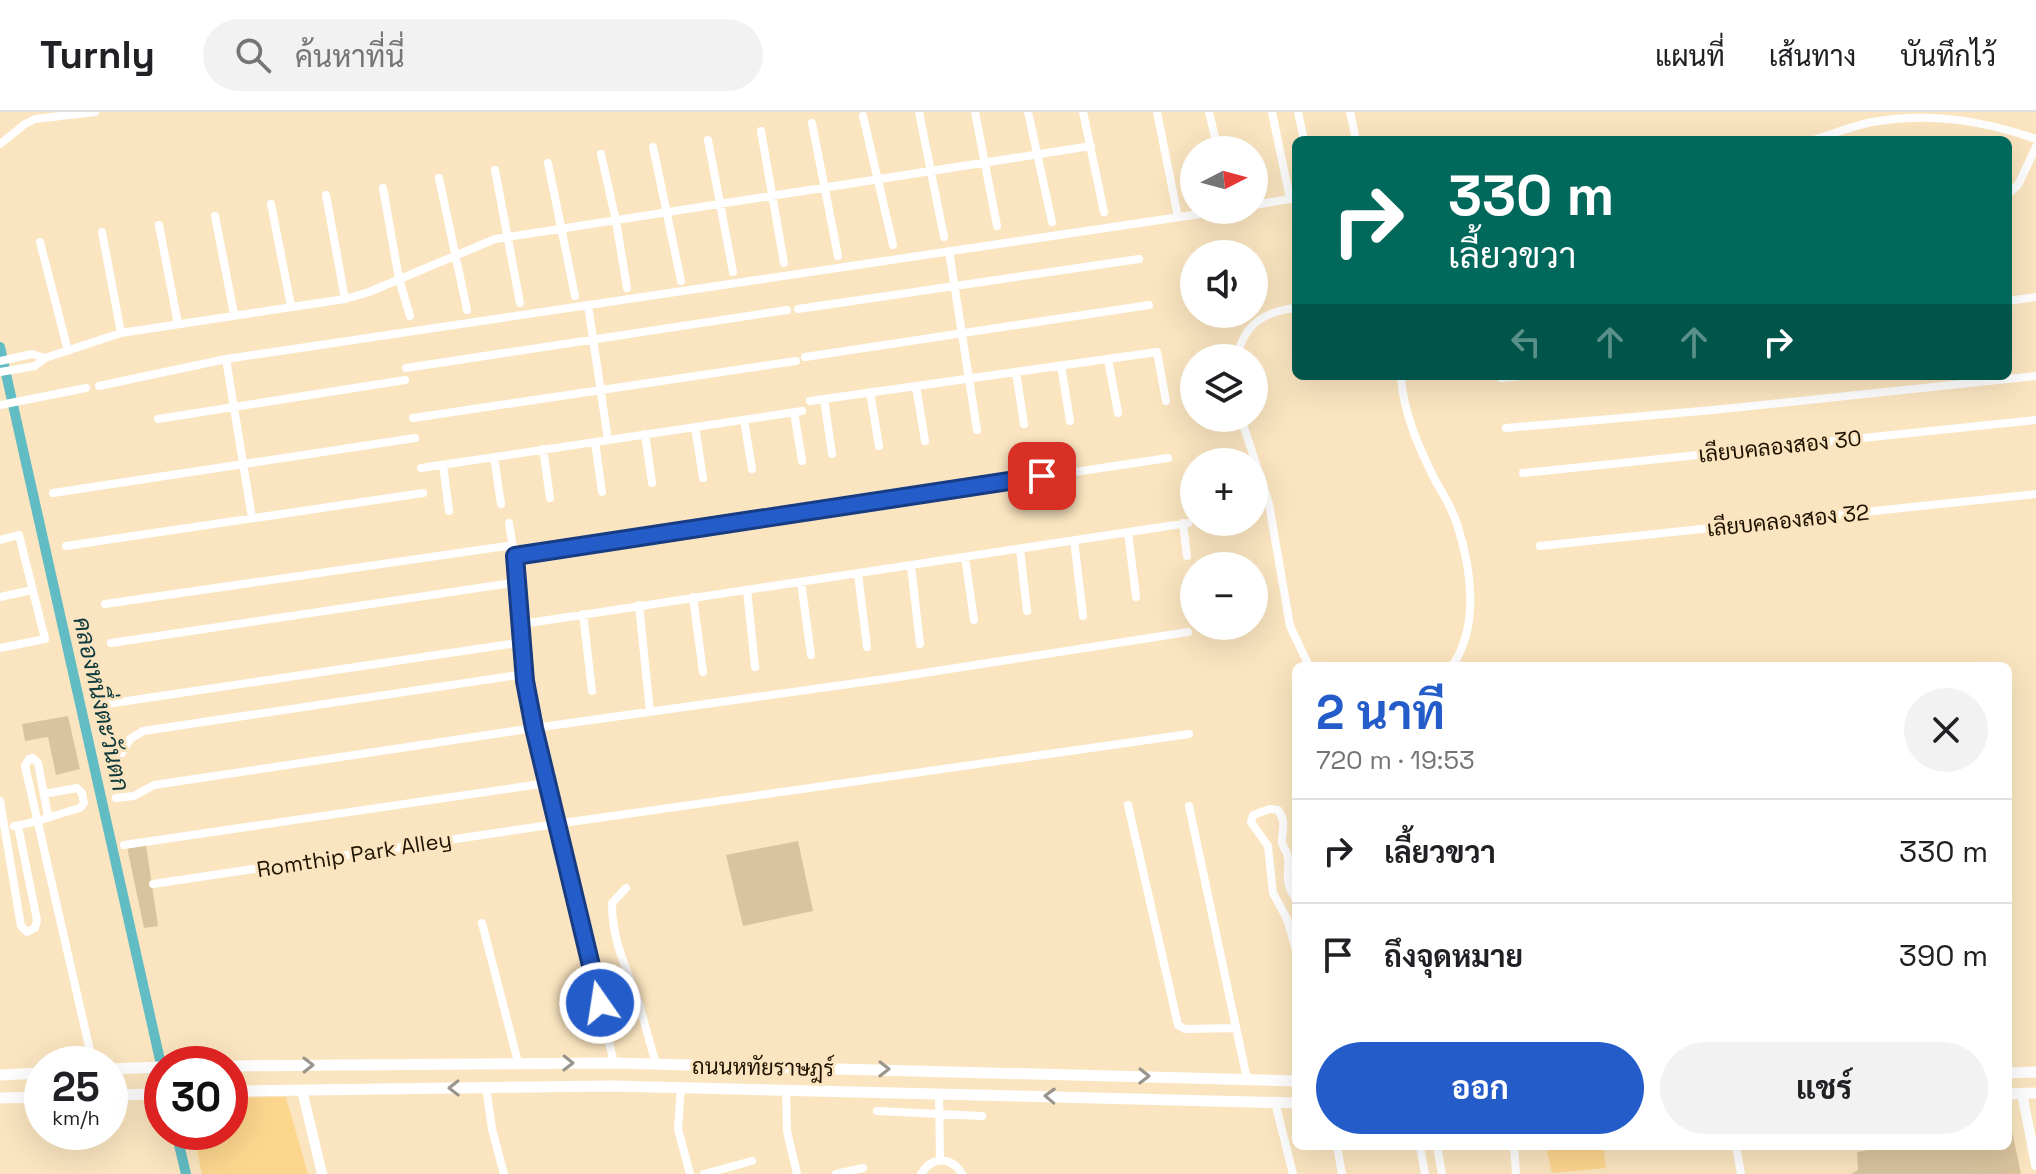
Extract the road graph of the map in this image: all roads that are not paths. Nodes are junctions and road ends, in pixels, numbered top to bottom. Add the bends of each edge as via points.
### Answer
1 (95, 112) edge
2 (919, 112) edge
3 (975, 112) edge
4 (1028, 112) edge
5 (1083, 112) edge
6 (1157, 112) edge
7 (1209, 112) edge
8 (1272, 112) edge
9 (1298, 112) edge
10 (1350, 112) edge
11 (863, 116) dead end
12 (812, 123) dead end
13 (761, 131) dead end
14 (1215, 136) edge
15 (1303, 136) edge
16 (1355, 136) edge
17 (1826, 136) edge
18 (2036, 139) edge
19 (708, 140) dead end
20 (0, 144) edge
21 (1091, 146) junction
22 (653, 147) dead end
23 (2036, 147) edge
24 (601, 154) dead end
25 (1037, 155) junction
26 (548, 163) dead end
27 (985, 163) junction
28 (495, 170) dead end
29 (931, 171) junction
30 (439, 178) dead end
31 (878, 180) junction
32 (383, 188) dead end
33 (825, 188) junction
34 (2012, 190) edge
35 (1292, 194) edge
36 (326, 195) dead end
37 (772, 196) junction
38 (1292, 198) edge
39 (1268, 202) edge
40 (271, 204) dead end
41 (721, 204) junction
42 (1104, 212) dead end
43 (667, 213) junction
44 (215, 216) dead end
45 (1178, 217) joint
46 (616, 221) junction
47 (1052, 222) dead end
48 (159, 225) dead end
49 (997, 226) dead end
50 (561, 229) junction
51 (102, 232) dead end
52 (507, 237) junction
53 (944, 237) dead end
54 (40, 242) dead end
55 (893, 245) dead end
56 (949, 251) junction
57 (454, 255) junction
58 (838, 256) dead end
59 (1139, 259) dead end
60 (784, 263) dead end
61 (733, 272) dead end
62 (399, 279) junction
63 (681, 281) dead end
64 (955, 287) junction
65 (627, 288) dead end
66 (575, 296) dead end
67 (2036, 297) edge
68 (345, 299) junction
69 (2012, 300) edge
70 (520, 303) dead end
71 (588, 305) junction
72 (1149, 305) dead end
73 (291, 306) junction
74 (798, 309) dead end
75 (1292, 309) edge
76 (467, 310) dead end
77 (787, 310) dead end
78 (234, 314) junction
79 (410, 316) dead end
80 (178, 324) junction
81 (121, 333) junction
82 (961, 333) junction
83 (593, 339) junction
84 (1240, 344) edge
85 (68, 351) junction
86 (805, 357) dead end
87 (45, 358) junction
88 (226, 359) junction
89 (1108, 359) junction
90 (0, 361) edge
91 (796, 361) dead end
92 (1061, 365) junction
93 (406, 368) dead end
94 (0, 372) edge
95 (1016, 372) junction
96 (2036, 376) edge
97 (968, 378) junction
98 (2012, 379) edge
99 (405, 380) dead end
100 (1402, 380) edge
101 (1998, 380) edge
102 (99, 386) dead end
103 (916, 386) junction
104 (86, 388) dead end
105 (601, 390) junction
106 (870, 392) junction
107 (824, 399) junction
108 (810, 401) dead end
109 (1166, 401) dead end
110 (1, 405) edge
111 (236, 407) junction
112 (1118, 413) dead end
113 (413, 418) dead end
114 (158, 419) dead end
115 (744, 420) junction
116 (2036, 420) edge
117 (1070, 421) dead end
118 (1024, 424) dead end
119 (695, 427) junction
120 (1506, 428) dead end
121 (977, 430) dead end
122 (1246, 432) edge
123 (645, 434) junction
124 (415, 438) dead end
125 (608, 440) junction
126 (925, 441) dead end
127 (595, 442) junction
128 (879, 446) dead end
129 (543, 449) junction
130 (832, 454) dead end
131 (494, 457) junction
132 (1168, 458) dead end
133 (802, 461) dead end
134 (244, 463) junction
135 (443, 465) junction
136 (421, 468) dead end
137 (752, 469) dead end
138 (1523, 473) dead end
139 (703, 478) dead end
140 (652, 483) dead end
141 (602, 492) dead end
142 (53, 493) dead end
143 (423, 493) dead end
144 (2036, 494) edge
145 (550, 498) dead end
146 (501, 504) dead end
147 (449, 511) dead end
148 (252, 518) junction
149 (509, 523) dead end
150 (1128, 532) junction
151 (0, 540) edge
152 (1074, 540) junction
153 (513, 545) junction
154 (66, 546) dead end
155 (1540, 546) dead end
156 (1020, 549) junction
157 (1187, 552) edge
158 (515, 556) junction
159 (965, 557) junction
160 (911, 566) junction
161 (858, 574) junction
162 (518, 582) junction
163 (801, 582) junction
164 (32, 590) junction
165 (747, 590) junction
166 (0, 597) edge
167 (693, 597) junction
168 (1136, 597) dead end
169 (105, 604) dead end
170 (639, 605) junction
171 (1027, 611) dead end
172 (583, 614) junction
173 (1083, 616) dead end
174 (974, 620) dead end
175 (522, 624) junction
176 (1180, 633) edge
177 (524, 642) junction
178 (111, 643) dead end
179 (920, 644) dead end
180 (867, 647) dead end
181 (0, 648) edge
182 (811, 655) dead end
183 (1307, 662) edge
184 (1454, 662) edge
185 (755, 667) dead end
186 (703, 672) dead end
187 (525, 674) junction
188 (592, 691) dead end
189 (100, 705) dead end
190 (650, 712) junction
191 (534, 728) junction
192 (1189, 734) dead end
193 (122, 753) dead end
194 (547, 783) junction
195 (44, 794) junction
196 (116, 798) dead end
197 (0, 801) edge
198 (1128, 805) dead end
199 (1189, 806) dead end
200 (48, 816) junction
201 (38, 823) junction
202 (556, 824) junction
203 (18, 826) junction
204 (4, 828) junction
205 (124, 845) dead end
206 (153, 884) dead end
207 (626, 888) dead end
208 (1292, 890) edge
209 (1292, 918) edge
210 (482, 923) dead end
211 (1236, 1028) junction
212 (89, 1046) edge
213 (518, 1062) junction
214 (614, 1063) junction
215 (656, 1064) junction
216 (683, 1065) junction
217 (248, 1066) edge
218 (2036, 1072) edge
219 (2014, 1073) edge
220 (24, 1074) edge
221 (0, 1075) edge
222 (1247, 1079) junction
223 (1292, 1081) edge
224 (612, 1086) junction
225 (486, 1087) junction
226 (681, 1088) junction
227 (786, 1089) junction
228 (302, 1090) junction
229 (248, 1091) edge
230 (939, 1093) junction
231 (2022, 1093) junction
232 (2036, 1093) edge
233 (2012, 1094) edge
234 (24, 1097) edge
235 (0, 1098) edge
236 (1275, 1102) junction
237 (1292, 1103) edge
238 (877, 1111) dead end
239 (939, 1114) junction
240 (982, 1116) dead end
241 (2034, 1139) edge
242 (1338, 1150) edge
243 (1421, 1150) edge
244 (1438, 1150) edge
245 (1514, 1150) edge
246 (1737, 1150) edge
247 (940, 1160) junction
248 (752, 1161) dead end
249 (2036, 1165) edge
250 (863, 1168) dead end
251 (322, 1174) edge
252 (504, 1174) edge
253 (690, 1174) edge
254 (704, 1174) edge
255 (797, 1174) edge
256 (836, 1174) edge
257 (921, 1174) edge
258 (962, 1174) edge
259 (1293, 1174) edge
260 (1342, 1174) edge
261 (1425, 1174) edge
262 (1442, 1174) edge
263 (1516, 1174) edge
264 (1741, 1174) edge

1 - 20 street via 35,119
2 - 29 street
3 - 27 street
4 - 25 street
5 - 21 street
6 - 45 street
7 - 14 street
8 - 35 street
9 - 15 street
10 - 16 street
11 - 31 street
12 - 33 street
13 - 37 street
17 - 18 street via 1872,122 1922,116 1967,118
19 - 41 street
21 - 25 street
21 - 42 street
22 - 43 street
23 - 34 street
24 - 46 street
25 - 27 street
25 - 47 street
26 - 50 street
27 - 29 street
27 - 49 street
28 - 52 street
29 - 31 street
29 - 53 street
30 - 57 street
31 - 33 street
31 - 55 street
32 - 62 street
33 - 37 street
33 - 58 street
36 - 68 street
37 - 41 street
37 - 60 street
38 - 39 street
40 - 73 street
41 - 43 street
41 - 61 street
43 - 46 street
43 - 63 street
44 - 78 street
45 - 56 street
46 - 50 street
46 - 65 street
48 - 80 street
50 - 52 street
50 - 66 street
51 - 81 street
52 - 57 street
52 - 70 street
54 - 85 street
56 - 64 street
56 - 71 street
57 - 62 street
57 - 76 street
59 - 64 street
62 - 68 street
62 - 79 street
64 - 74 street
64 - 82 street
67 - 69 street
68 - 73 street
71 - 83 street
71 - 88 street
72 - 82 street
73 - 78 street
75 - 84 street via 1248,328
77 - 83 street
78 - 80 street
80 - 81 street
81 - 85 street
82 - 86 street
82 - 97 street
83 - 93 street
83 - 105 street
85 - 87 street
87 - 90 street via 32,354
87 - 94 street via 35,366
88 - 102 street
88 - 111 street
89 - 92 street
89 - 109 street via 1157,352
89 - 112 street
91 - 105 street
92 - 95 street
92 - 117 street
95 - 97 street
95 - 118 street
96 - 98 street
97 - 103 street
97 - 121 street
99 - 111 street
100 - 184 street via 1407,413 1457,525 1466,563 1470,610
101 - 120 street
103 - 106 street
103 - 126 street
104 - 110 street
105 - 113 street
105 - 125 street
106 - 107 street
106 - 128 street
107 - 108 street
107 - 130 street
111 - 114 street
111 - 134 street
115 - 119 street
115 - 133 street via 798,412
115 - 137 street
116 - 138 street, เลียบคลองสอง 30
119 - 123 street
119 - 139 street
122 - 183 street via 1269,504 1290,626
123 - 125 street
123 - 140 street
124 - 134 street
125 - 127 street
127 - 129 street
127 - 141 street
129 - 131 street
129 - 145 street
131 - 135 street
131 - 146 street
132 - 158 street
134 - 142 street
134 - 148 street
135 - 136 street
135 - 147 street
143 - 148 street
144 - 155 street, เลียบคลองสอง 32
148 - 154 street
149 - 153 street
150 - 152 street
150 - 157 street via 1186,523
150 - 168 street
151 - 164 street via 19,535
152 - 156 street
152 - 173 street
153 - 158 street
153 - 169 street
156 - 159 street
156 - 171 street
158 - 162 street
159 - 160 street
159 - 174 street
160 - 161 street
160 - 179 street
161 - 163 street
161 - 180 street
162 - 175 street
162 - 178 street
163 - 165 street
163 - 182 street
164 - 166 street
164 - 181 street via 45,639
165 - 167 street
165 - 185 street
167 - 170 street
167 - 186 street
170 - 172 street
170 - 190 street
172 - 175 street
172 - 188 street
175 - 177 street
176 - 190 street
177 - 187 street
177 - 189 street
187 - 191 street
187 - 193 street via 143,731
190 - 191 street
191 - 194 street
191 - 196 street via 154,785
192 - 202 street, Romthip Park Alley
194 - 202 street
194 - 205 street
195 - 200 street
195 - 200 street via 74,788 82,793 83,807
195 - 201 street via 38,763 29,759 25,766
197 - 204 street
198 - 211 street via 1178,1025
199 - 211 street
200 - 201 street
201 - 203 street
201 - 212 street
202 - 206 street, Romthip Park Alley
202 - 214 street
203 - 204 street
203 - 204 street via 37,920 27,932 21,926
207 - 215 street via 612,903 612,926
208 - 209 street via 1286,876 1282,815 1278,810 1261,811 1251,822 1268,846 1273,893
210 - 213 street
211 - 222 street
213 -> 214 main road, ถนนหทัยราษฎร์
217 -> 213 main road, ถนนหทัยราษฎร์
214 - 215 main road, ถนนหทัยราษฎร์
214 - 224 main road
215 - 216 main road, ถนนหทัยราษฎร์
216 -> 222 main road, ถนนหทัยราษฎร์
216 - 226 main road
218 - 219 main road
219 - 231 main road
220 - 221 main road
222 - 223 main road, ถนนหทัยราษฎร์
224 - 225 main road, ถนนหทัยราษฎร์
224 - 226 main road, ถนนหทัยราษฎร์
225 -> 228 main road, ถนนหทัยราษฎร์
225 - 252 street
226 - 227 main road, ถนนหทัยราษฎร์
226 - 253 street via 678,1129
227 - 230 main road, ถนนหทัยราษฎร์
227 - 255 street via 787,1131
228 - 229 main road, ถนนหทัยราษฎร์
228 - 251 street
236 -> 230 main road, ถนนหทัยราษฎร์
230 - 239 street
231 - 232 main road
231 - 233 main road
231 - 241 street
234 - 235 main road
236 - 237 main road, ถนนหทัยราษฎร์
236 - 259 street
238 - 239 street
239 - 240 street
239 - 247 street
241 - 249 street
242 - 260 street
243 - 261 street
244 - 262 street
245 - 263 street
246 - 264 street
247 - 257 street
247 - 258 street via 954,1164
248 - 254 street
250 - 256 street

